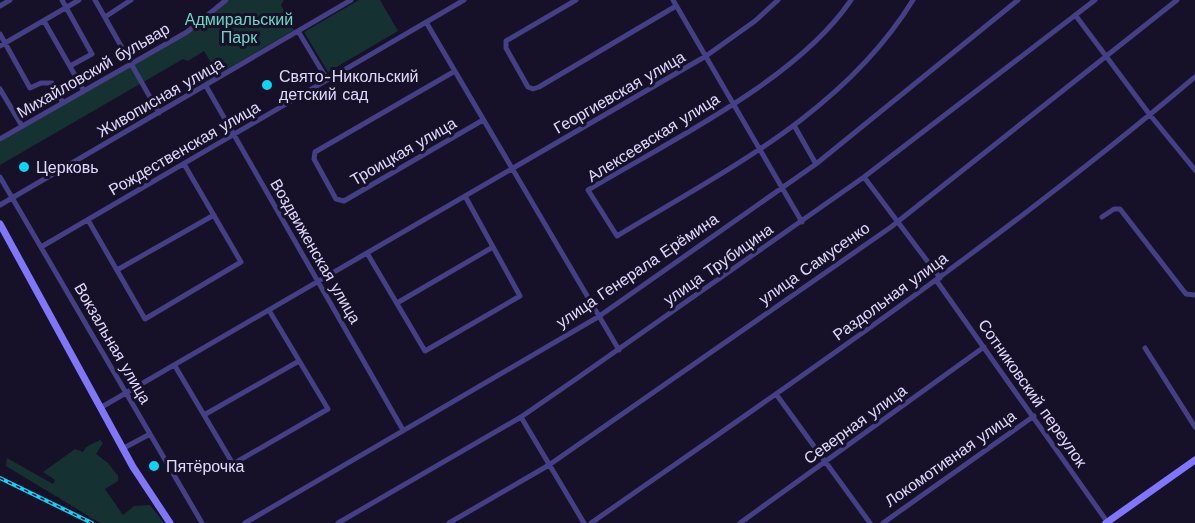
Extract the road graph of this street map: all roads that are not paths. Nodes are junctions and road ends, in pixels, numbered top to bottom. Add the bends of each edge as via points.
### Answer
1 (10, 0) edge
2 (62, 0) edge
3 (80, 0) edge
4 (95, 0) edge
5 (131, 0) edge
6 (226, 0) edge
7 (351, 0) edge
8 (464, 0) edge
9 (576, 0) edge
10 (778, 0) edge
11 (851, 0) edge
12 (913, 0) edge
13 (1018, 0) edge
14 (1095, 0) edge
15 (1177, 0) edge
16 (674, 3) edge
17 (0, 6) edge
18 (66, 8) junction
19 (1076, 16) junction
20 (105, 17) junction
21 (44, 21) junction
22 (426, 22) junction
23 (298, 31) junction
24 (0, 34) edge
25 (3, 45) edge
26 (706, 56) junction
27 (1106, 58) junction
28 (130, 64) junction
29 (70, 66) junction
30 (455, 71) junction
31 (325, 76) dead end
32 (1195, 76) edge
33 (206, 86) junction
34 (0, 89) edge
35 (84, 91) junction
36 (63, 103) junction
37 (733, 103) junction
38 (159, 113) junction
39 (1150, 115) junction
40 (483, 120) junction
41 (22, 126) junction
42 (795, 127) junction
43 (234, 134) junction
44 (0, 139) edge
45 (761, 150) junction
46 (184, 164) junction
47 (816, 164) junction
48 (513, 170) junction
49 (1195, 170) edge
50 (0, 177) edge
51 (864, 177) junction
52 (783, 187) junction
53 (465, 196) junction
54 (12, 198) junction
55 (0, 205) edge
56 (214, 215) junction
57 (1102, 217) dead end
58 (88, 220) junction
59 (802, 222) junction
60 (897, 222) junction
61 (0, 224) edge
62 (40, 247) junction
63 (493, 247) junction
64 (367, 253) junction
65 (117, 270) junction
66 (938, 279) junction
67 (318, 281) junction
68 (1195, 295) edge
69 (397, 303) junction
70 (270, 312) junction
71 (598, 317) junction
72 (984, 347) junction
73 (1144, 348) dead end
74 (619, 350) junction
75 (299, 361) junction
76 (175, 366) junction
77 (127, 393) junction
78 (776, 394) junction
79 (100, 408) junction
80 (204, 415) junction
81 (1034, 416) junction
82 (521, 417) junction
83 (1195, 427) edge
84 (403, 430) junction
85 (150, 434) junction
86 (122, 448) junction
87 (1195, 459) edge
88 (826, 462) junction
89 (549, 465) junction
90 (170, 523) edge
91 (202, 523) edge
92 (244, 523) edge
93 (338, 523) edge
94 (448, 523) edge
95 (584, 523) edge
96 (591, 523) edge
97 (740, 523) edge
98 (870, 523) edge
99 (883, 523) edge
100 (1107, 523) edge

1 - 17 street
2 - 18 street
3 - 18 street
4 - 20 street
5 - 20 street
6 - 28 street, Михайловский бульвар via 187,32
7 - 23 street, Живописная улица
8 - 22 street, Рождественская улица
9 - 16 street, Алексеевская улица via 506,41 506,48 528,87 538,87
10 - 26 street, Георгиевская улица
11 - 37 street via 796,58 764,85
12 - 42 street via 871,59
13 - 47 street, улица Генерала Ерёмина
14 - 19 street, улица Трубицина
15 - 27 street, улица Самусенко
16 - 26 street, Алексеевская улица
18 - 21 street
18 - 29 street via 92,54
19 - 27 street
19 - 51 street, улица Трубицина
20 - 28 street
21 - 25 street
21 - 29 street
22 - 30 street
22 - 43 street, Рождественская улица
23 - 31 street
23 - 33 street, Живописная улица
24 - 25 street
25 - 36 street via 30,88 52,83
26 - 37 street, Алексеевская улица
26 - 48 street, Георгиевская улица
27 - 39 street
27 - 60 street, улица Самусенко
28 - 35 street, Михайловский бульвар
28 - 38 street
29 - 35 street
30 - 40 street
30 - 40 street, Троицкая улица via 315,152 314,159 336,199 344,201
32 - 39 street, Раздольная улица
33 - 38 street, Живописная улица
33 - 43 street, Воздвиженская улица
34 - 41 street
35 - 36 street, Михайловский бульвар
36 - 41 street, Михайловский бульвар
37 - 45 street, Алексеевская улица
37 - 45 street, Алексеевская улица via 588,190 617,236
38 - 54 street, Живописная улица
39 - 49 street
39 - 66 street, Раздольная улица via 1065,185
40 - 48 street
41 - 44 street, Михайловский бульвар
42 - 45 street
42 - 47 street
43 - 46 street, Рождественская улица
43 - 67 street, Воздвиженская улица
45 - 52 street, Алексеевская улица
46 - 56 street
46 - 58 street, Рождественская улица
47 - 52 street, улица Генерала Ерёмина
48 - 53 street, Георгиевская улица
48 - 71 street
50 - 54 street, Вокзальная улица
51 - 59 street, улица Трубицина
51 - 60 street, Сотниковский переулок
52 - 59 street, Алексеевская улица
52 - 71 street, улица Генерала Ерёмина
53 - 63 street
53 - 64 street, Георгиевская улица
54 - 55 street, Живописная улица
54 - 62 street, Вокзальная улица
56 - 65 street
56 - 65 street via 241,262 145,319
57 - 68 street via 1120,209 1186,294
58 - 62 street, Рождественская улица
58 - 65 street
59 - 74 street, улица Трубицина
60 - 66 street, Сотниковский переулок
60 - 89 street, улица Самусенко
61 - 79 main road
62 - 77 street, Вокзальная улица
63 - 69 street
63 - 69 street via 520,296 425,351
64 - 67 street, Георгиевская улица
64 - 69 street
66 - 72 street, Сотниковский переулок
66 - 78 street, Раздольная улица
67 - 70 street, Георгиевская улица
67 - 84 street, Воздвиженская улица
70 - 75 street
70 - 76 street, Георгиевская улица
71 - 74 street
71 - 84 street, улица Генерала Ерёмина
72 - 81 street, Сотниковский переулок
72 - 88 street, Северная улица
73 - 83 street
74 - 82 street, улица Трубицина
75 - 80 street
75 - 80 street via 328,409 233,464
76 - 77 street, Георгиевская улица
76 - 80 street
77 - 79 street, Георгиевская улица
77 - 85 street, Вокзальная улица
78 - 88 street
78 - 96 street, Раздольная улица
79 - 86 main road
81 - 99 street, Локомотивная улица
81 - 100 street, Сотниковский переулок
82 - 89 street
82 - 93 street, улица Трубицина
84 - 92 street, улица Генерала Ерёмина
85 - 86 street
85 - 91 street, Вокзальная улица
86 - 90 main road
87 - 100 main road
88 - 97 street, Северная улица
88 - 98 street
89 - 94 street, улица Самусенко
89 - 95 street

